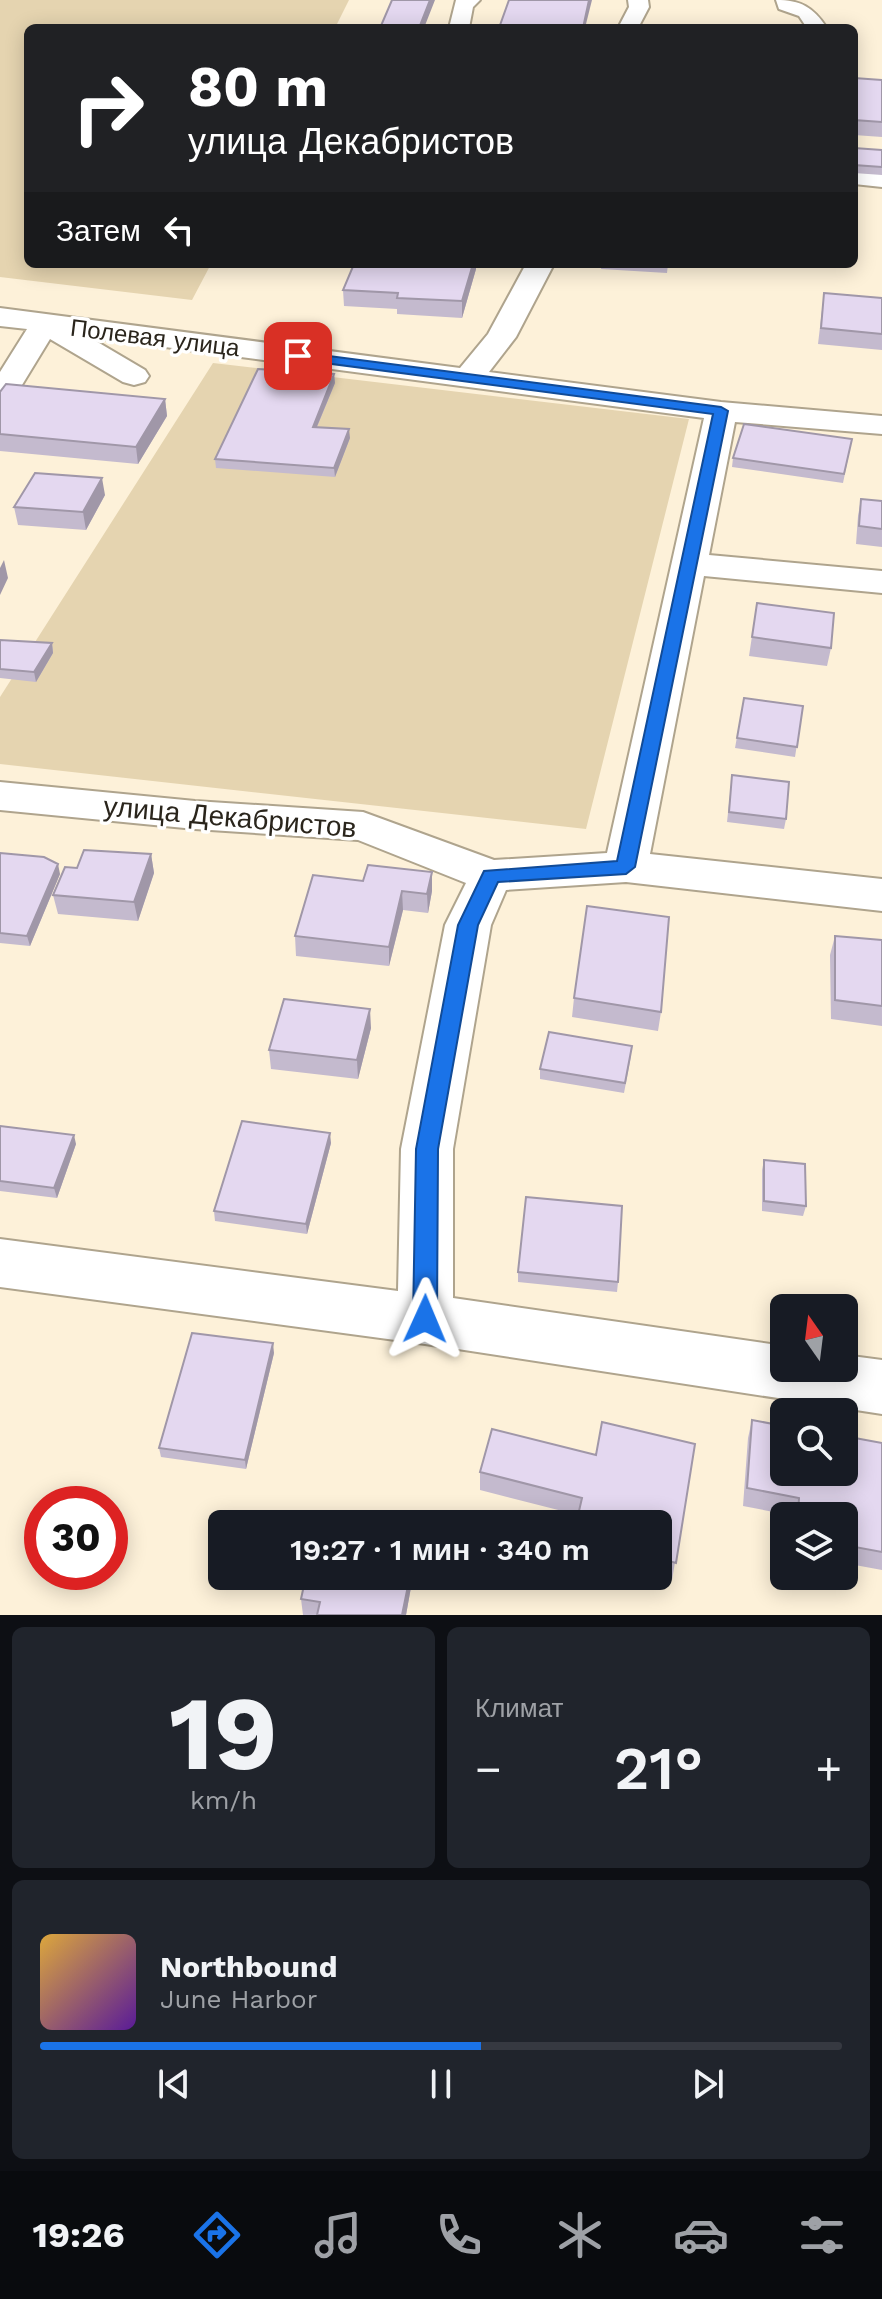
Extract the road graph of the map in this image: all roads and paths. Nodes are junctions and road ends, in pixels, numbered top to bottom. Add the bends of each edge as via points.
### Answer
1 (470, 0) edge
2 (638, 0) edge
3 (786, 0) edge
4 (460, 24) edge
5 (630, 24) edge
6 (814, 24) edge
7 (858, 177) edge
8 (882, 180) edge
9 (538, 268) edge
10 (0, 317) edge
11 (45, 323) junction
12 (134, 376) dead end
13 (468, 378) junction
14 (0, 396) edge
15 (721, 411) junction
16 (882, 425) edge
17 (691, 564) junction
18 (882, 582) edge
19 (0, 796) edge
20 (626, 867) junction
21 (491, 876) junction
22 (882, 895) edge
23 (0, 1263) edge
24 (425, 1319) junction
25 (882, 1387) edge

1 - 4 street via 463,4
2 - 5 street
3 - 6 street
7 - 8 street
9 - 13 street via 501,337
10 - 11 street, Полевая улица
11 - 12 street
11 - 13 street, Полевая улица
11 - 14 street
13 - 15 street, Полевая улица
15 - 16 street, Полевая улица
15 - 17 street
17 - 18 street
17 - 20 street
19 - 21 street, улица Декабристов via 363,826
20 - 21 street, улица Декабристов
20 - 22 street, улица Декабристов
21 - 24 street via 468,925 427,1149
23 - 24 street
24 - 25 street

